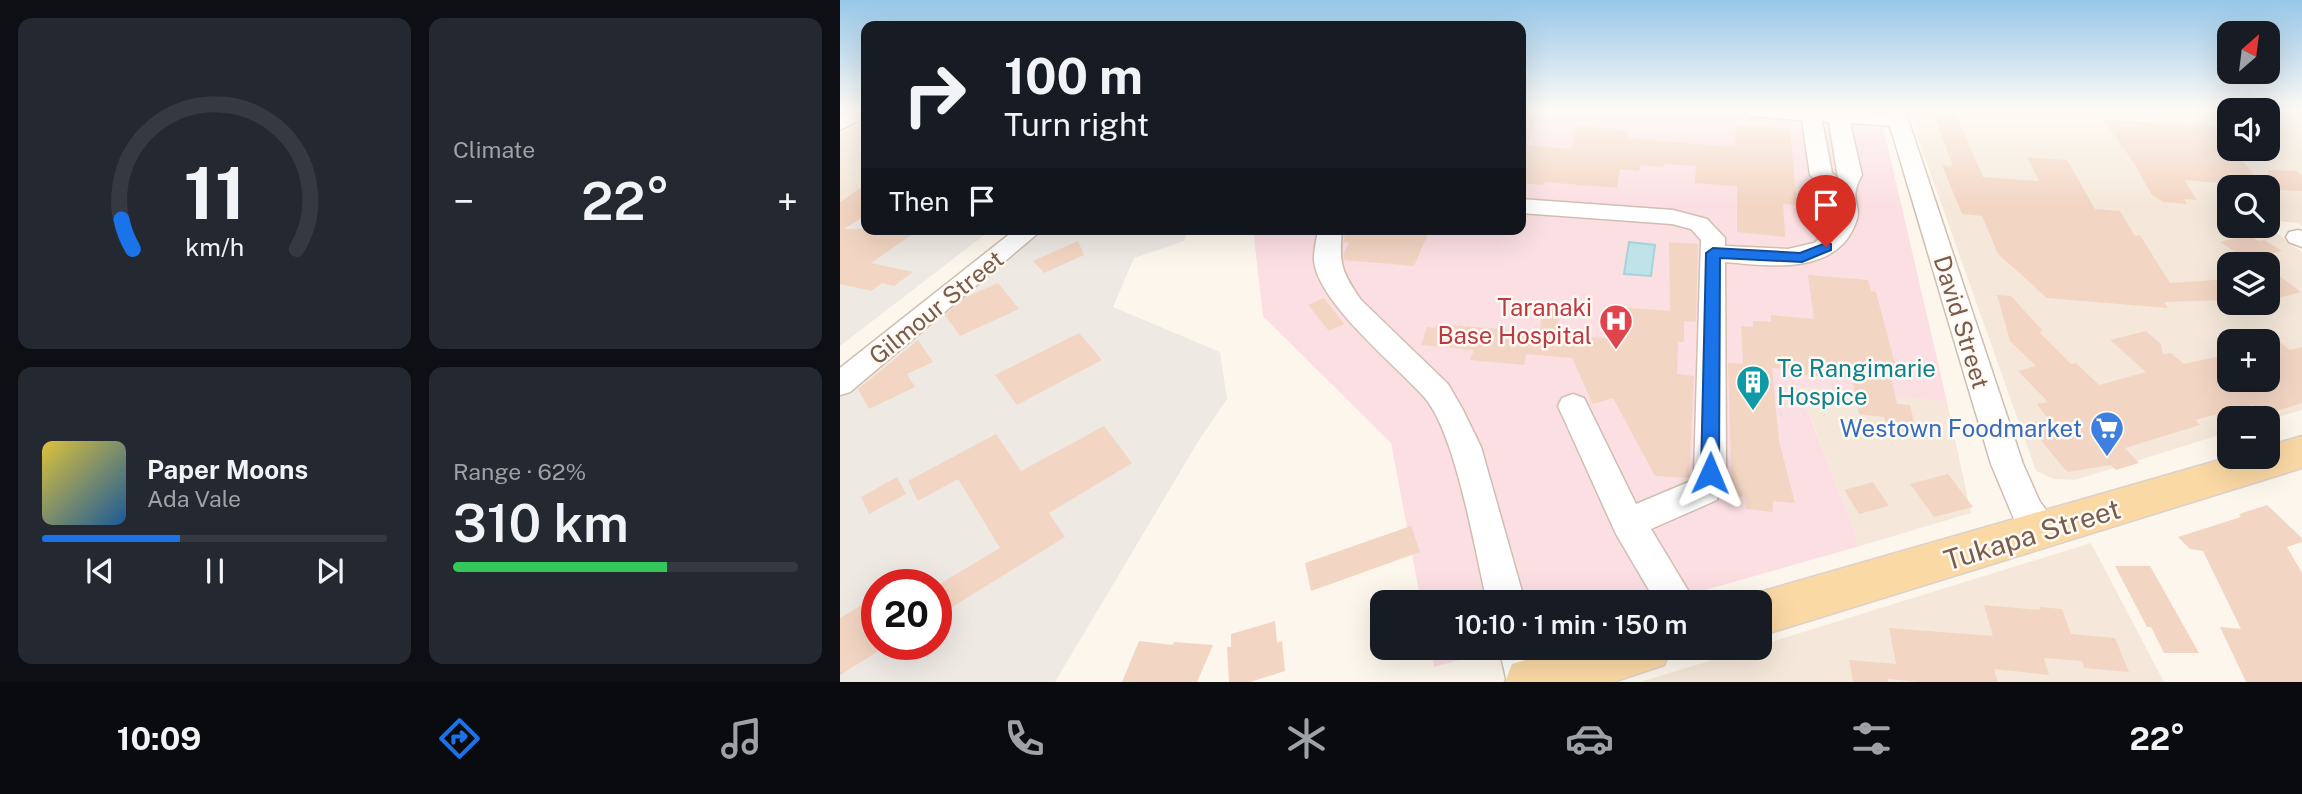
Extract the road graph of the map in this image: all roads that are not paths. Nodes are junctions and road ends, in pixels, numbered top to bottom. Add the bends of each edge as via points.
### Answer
1 (1816, 142) edge
2 (1844, 142) edge
3 (1905, 142) edge
4 (1842, 192) junction
5 (1526, 206) edge
6 (1024, 235) edge
7 (1329, 235) edge
8 (1713, 253) junction
9 (840, 384) edge
10 (1573, 405) dead end
11 (2302, 452) edge
12 (1628, 523) junction
13 (2041, 528) junction
14 (1503, 590) edge
15 (1669, 590) edge
16 (1772, 610) edge
17 (1522, 660) edge
18 (1605, 660) edge
19 (1528, 682) edge

1 - 4 street via 1821,175
2 - 4 street via 1851,175
3 - 13 street, David Street via 2007,464 2026,509
4 - 8 street via 1847,218 1826,247 1802,258
5 - 8 street via 1673,217 1699,224 1713,238
6 - 9 street, Gilmour Street
7 - 14 street via 1327,262 1338,286 1437,392 1452,418 1465,447
8 - 12 street via 1710,473 1705,490
10 - 12 street
11 - 13 main road, Tukapa Street
12 - 15 street
13 - 16 main road, Tukapa Street
17 - 19 street
18 - 19 main road

